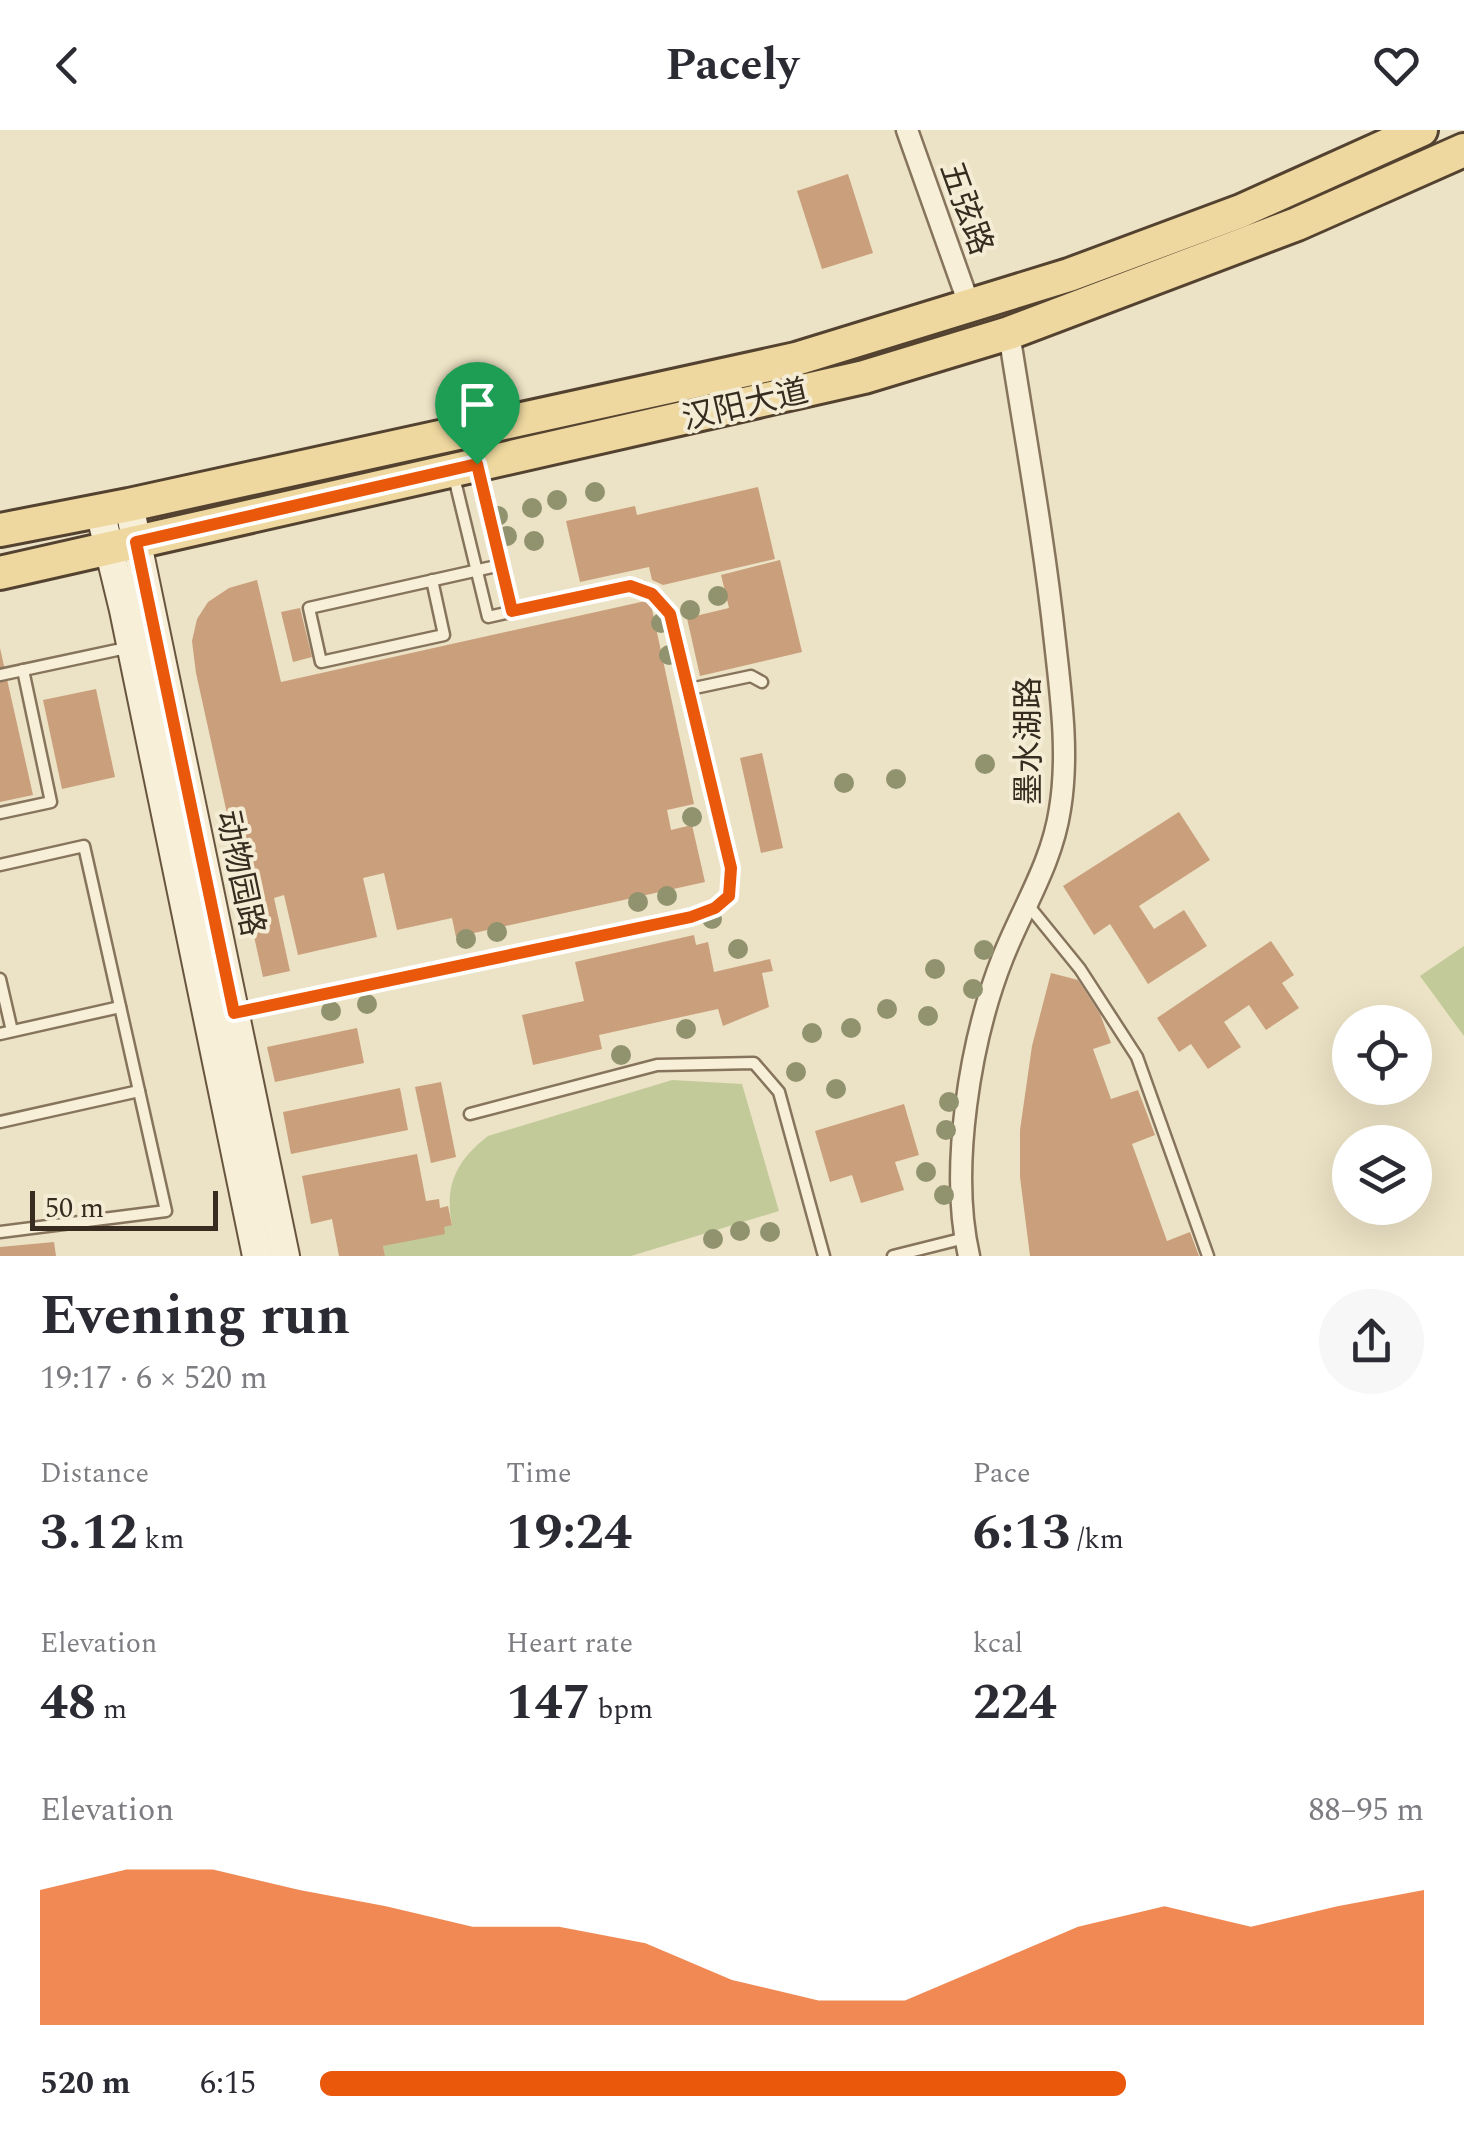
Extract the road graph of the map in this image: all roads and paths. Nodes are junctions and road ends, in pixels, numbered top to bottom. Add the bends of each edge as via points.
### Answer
1 (907, 130) edge
2 (1420, 130) edge
3 (1464, 150) edge
4 (970, 306) junction
5 (1009, 334) junction
6 (465, 468) junction
7 (114, 508) junction
8 (0, 530) edge
9 (123, 545) junction
10 (501, 565) junction
11 (477, 570) junction
12 (0, 572) edge
13 (432, 580) junction
14 (512, 611) junction
15 (132, 646) junction
16 (22, 670) junction
17 (0, 676) edge
18 (762, 682) dead end
19 (690, 689) junction
20 (0, 813) edge
21 (0, 865) edge
22 (1028, 904) junction
23 (0, 979) edge
24 (120, 1007) junction
25 (234, 1013) junction
26 (6, 1032) edge
27 (139, 1090) junction
28 (470, 1114) dead end
29 (0, 1122) edge
30 (0, 1232) edge
31 (967, 1247) edge
32 (257, 1256) edge
33 (285, 1256) edge
34 (824, 1256) edge
35 (892, 1256) edge
36 (1208, 1256) edge

1 - 4 street, 五弦路
2 - 4 main road, 汉阳大道 via 1240,211
3 - 5 main road, 汉阳大道 via 1297,224
4 - 7 main road, 汉阳大道 via 796,359
5 - 6 main road, 汉阳大道 via 864,377
5 - 22 street, 墨水湖路 via 1050,592 1063,730 1064,782 1053,846
6 - 9 main road, 汉阳大道
6 - 10 lane
6 - 11 lane
7 - 8 main road, 汉阳大道
7 - 9 street, 动物园路
9 - 12 main road, 汉阳大道
9 - 15 street, 动物园路
9 - 25 street, 动物园路
10 - 11 lane
10 - 14 lane
11 - 13 lane
11 - 14 lane via 488,617
13 - 13 lane via 308,608 321,662 444,635
14 - 19 lane via 643,588 670,614
15 - 16 lane
15 - 32 street, 动物园路
16 - 17 lane
16 - 20 lane via 51,802
18 - 19 lane via 751,676
19 - 25 lane via 731,868 732,888 724,902 691,917
21 - 24 lane via 84,846
22 - 31 street, 墨水湖路 via 992,987 977,1044 960,1187
22 - 36 lane via 1136,1057
23 - 26 lane
24 - 26 lane
24 - 27 lane
25 - 33 street, 动物园路
27 - 29 lane
27 - 30 lane via 166,1210
28 - 34 lane via 657,1066 754,1064 779,1092
31 - 35 lane

